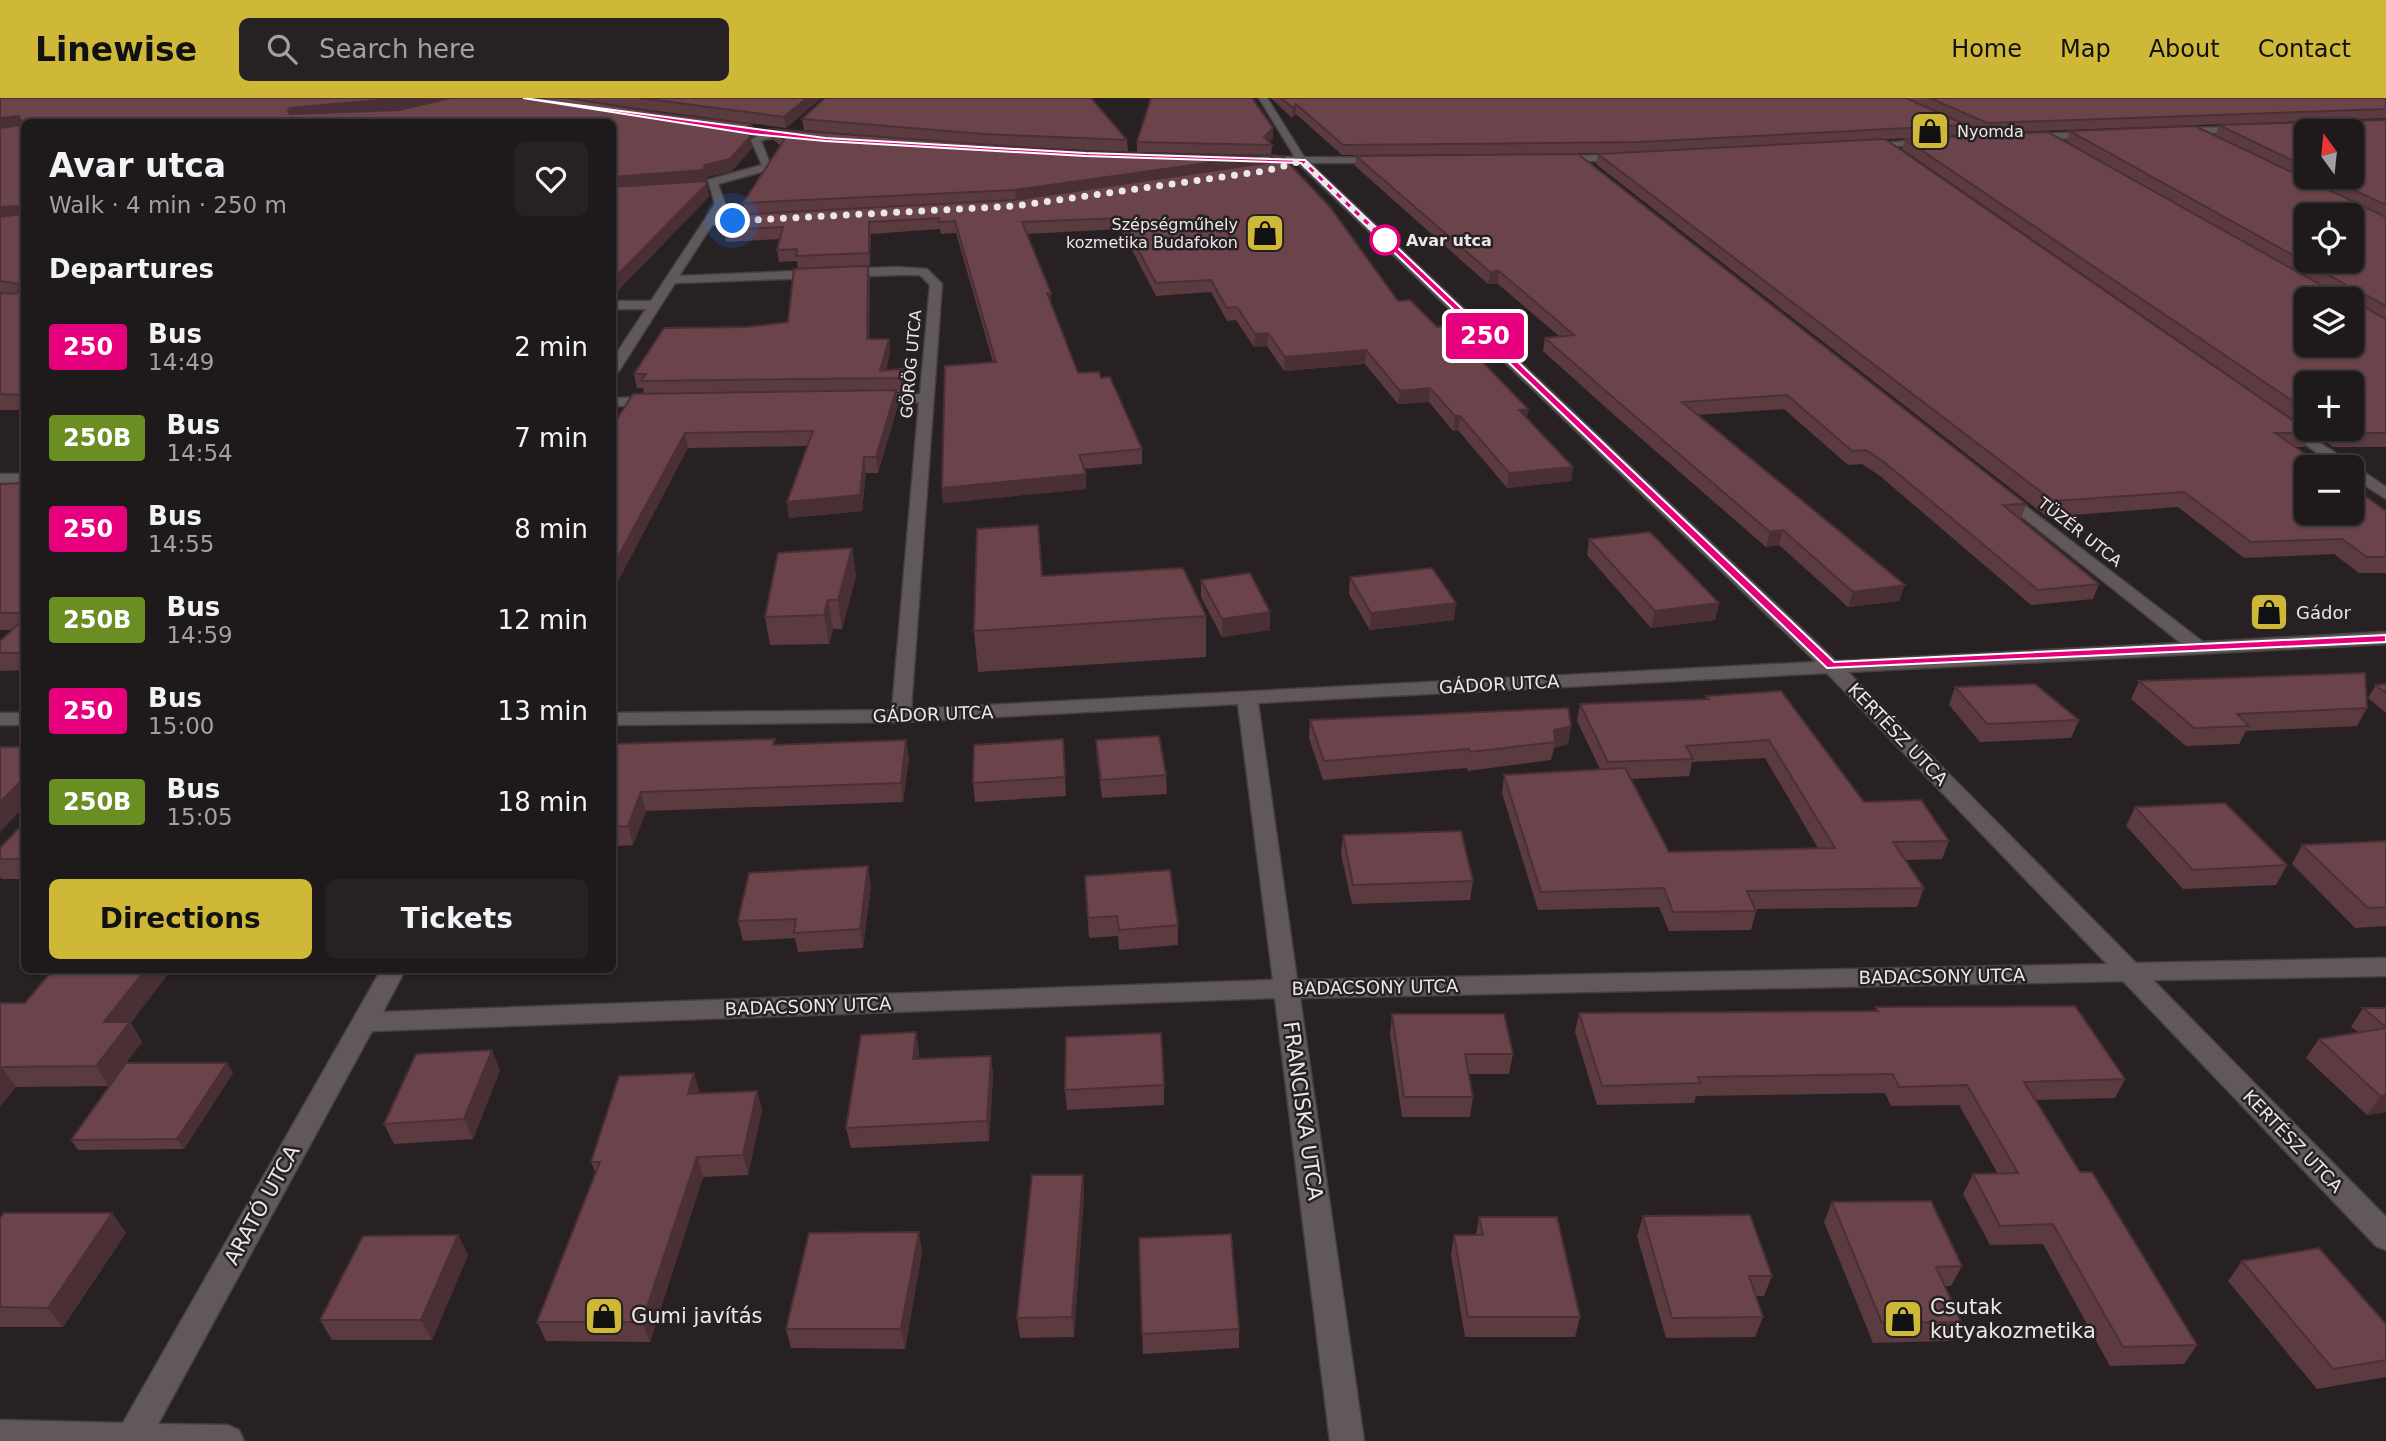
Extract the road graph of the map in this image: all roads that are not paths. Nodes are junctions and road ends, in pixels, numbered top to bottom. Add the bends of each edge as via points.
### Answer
1 (1263, 98) edge
2 (1892, 98) edge
3 (716, 127) edge
4 (799, 127) edge
5 (2262, 128) edge
6 (2193, 130) junction
7 (2166, 131) edge
8 (768, 134) junction
9 (2113, 134) edge
10 (785, 136) junction
11 (2046, 136) junction
12 (2022, 137) edge
13 (811, 138) edge
14 (1987, 139) junction
15 (1998, 139) edge
16 (1961, 141) edge
17 (2214, 141) edge
18 (1935, 142) edge
19 (1884, 145) junction
20 (1848, 146) edge
21 (2067, 149) edge
22 (1641, 158) edge
23 (1539, 159) edge
24 (1579, 159) junction
25 (1904, 159) edge
26 (1226, 160) edge
27 (1392, 160) edge
28 (1302, 161) junction
29 (1252, 173) edge
30 (1601, 177) edge
31 (774, 219) edge
32 (709, 222) junction
33 (671, 280) junction
34 (616, 305) edge
35 (655, 305) junction
36 (616, 365) edge
37 (926, 398) junction
38 (858, 399) edge
39 (671, 401) edge
40 (616, 402) edge
41 (2278, 419) edge
42 (2330, 455) edge
43 (2364, 478) edge
44 (0, 479) edge
45 (21, 479) edge
46 (1985, 479) edge
47 (2386, 494) edge
48 (2386, 638) edge
49 (2196, 646) junction
50 (1831, 666) junction
51 (1247, 698) junction
52 (901, 716) junction
53 (0, 719) edge
54 (21, 719) edge
55 (616, 719) edge
56 (2386, 968) edge
57 (391, 973) edge
58 (2130, 973) junction
59 (1286, 989) junction
60 (364, 1023) junction
61 (2386, 1237) edge
62 (0, 1436) edge
63 (131, 1439) edge
64 (227, 1441) edge
65 (1347, 1441) edge

1 - 28 street, KERTÉSZ UTCA
2 - 14 street
3 - 8 street
4 - 10 street
5 - 6 street
6 - 7 street
6 - 17 street
8 - 10 street
8 - 32 street via 756,140 768,167 712,182 708,189 720,204
9 - 11 street
10 - 13 street
11 - 12 street
11 - 21 street
14 - 15 street
14 - 16 street
18 - 19 street
19 - 20 street
19 - 25 street
22 - 24 street
23 - 24 street
24 - 30 street
26 - 28 street
27 - 28 street
28 - 29 street
28 - 50 street, KERTÉSZ UTCA
31 - 32 street
32 - 33 street
33 - 35 street
33 - 37 street, GÖRÖG UTCA via 923,272 936,284
34 - 35 street
35 - 36 street
37 - 38 street
37 - 52 street, GÖRÖG UTCA
39 - 40 street
41 - 42 street
43 - 47 street
44 - 45 street
46 - 49 street, TÜZÉR UTCA
48 - 49 street, GÁDOR UTCA
49 - 50 street, GÁDOR UTCA
50 - 51 street, GÁDOR UTCA
50 - 58 street, KERTÉSZ UTCA
51 - 52 street, GÁDOR UTCA
51 - 59 street, FRANCISKA UTCA
52 - 55 street, GÁDOR UTCA
53 - 54 street
56 - 58 street, BADACSONY UTCA
57 - 60 street, ARATÓ UTCA
58 - 59 street, BADACSONY UTCA
58 - 61 street, KERTÉSZ UTCA
59 - 60 street, BADACSONY UTCA
59 - 65 street, FRANCISKA UTCA
60 - 63 street, ARATÓ UTCA
62 - 63 street
63 - 64 street

